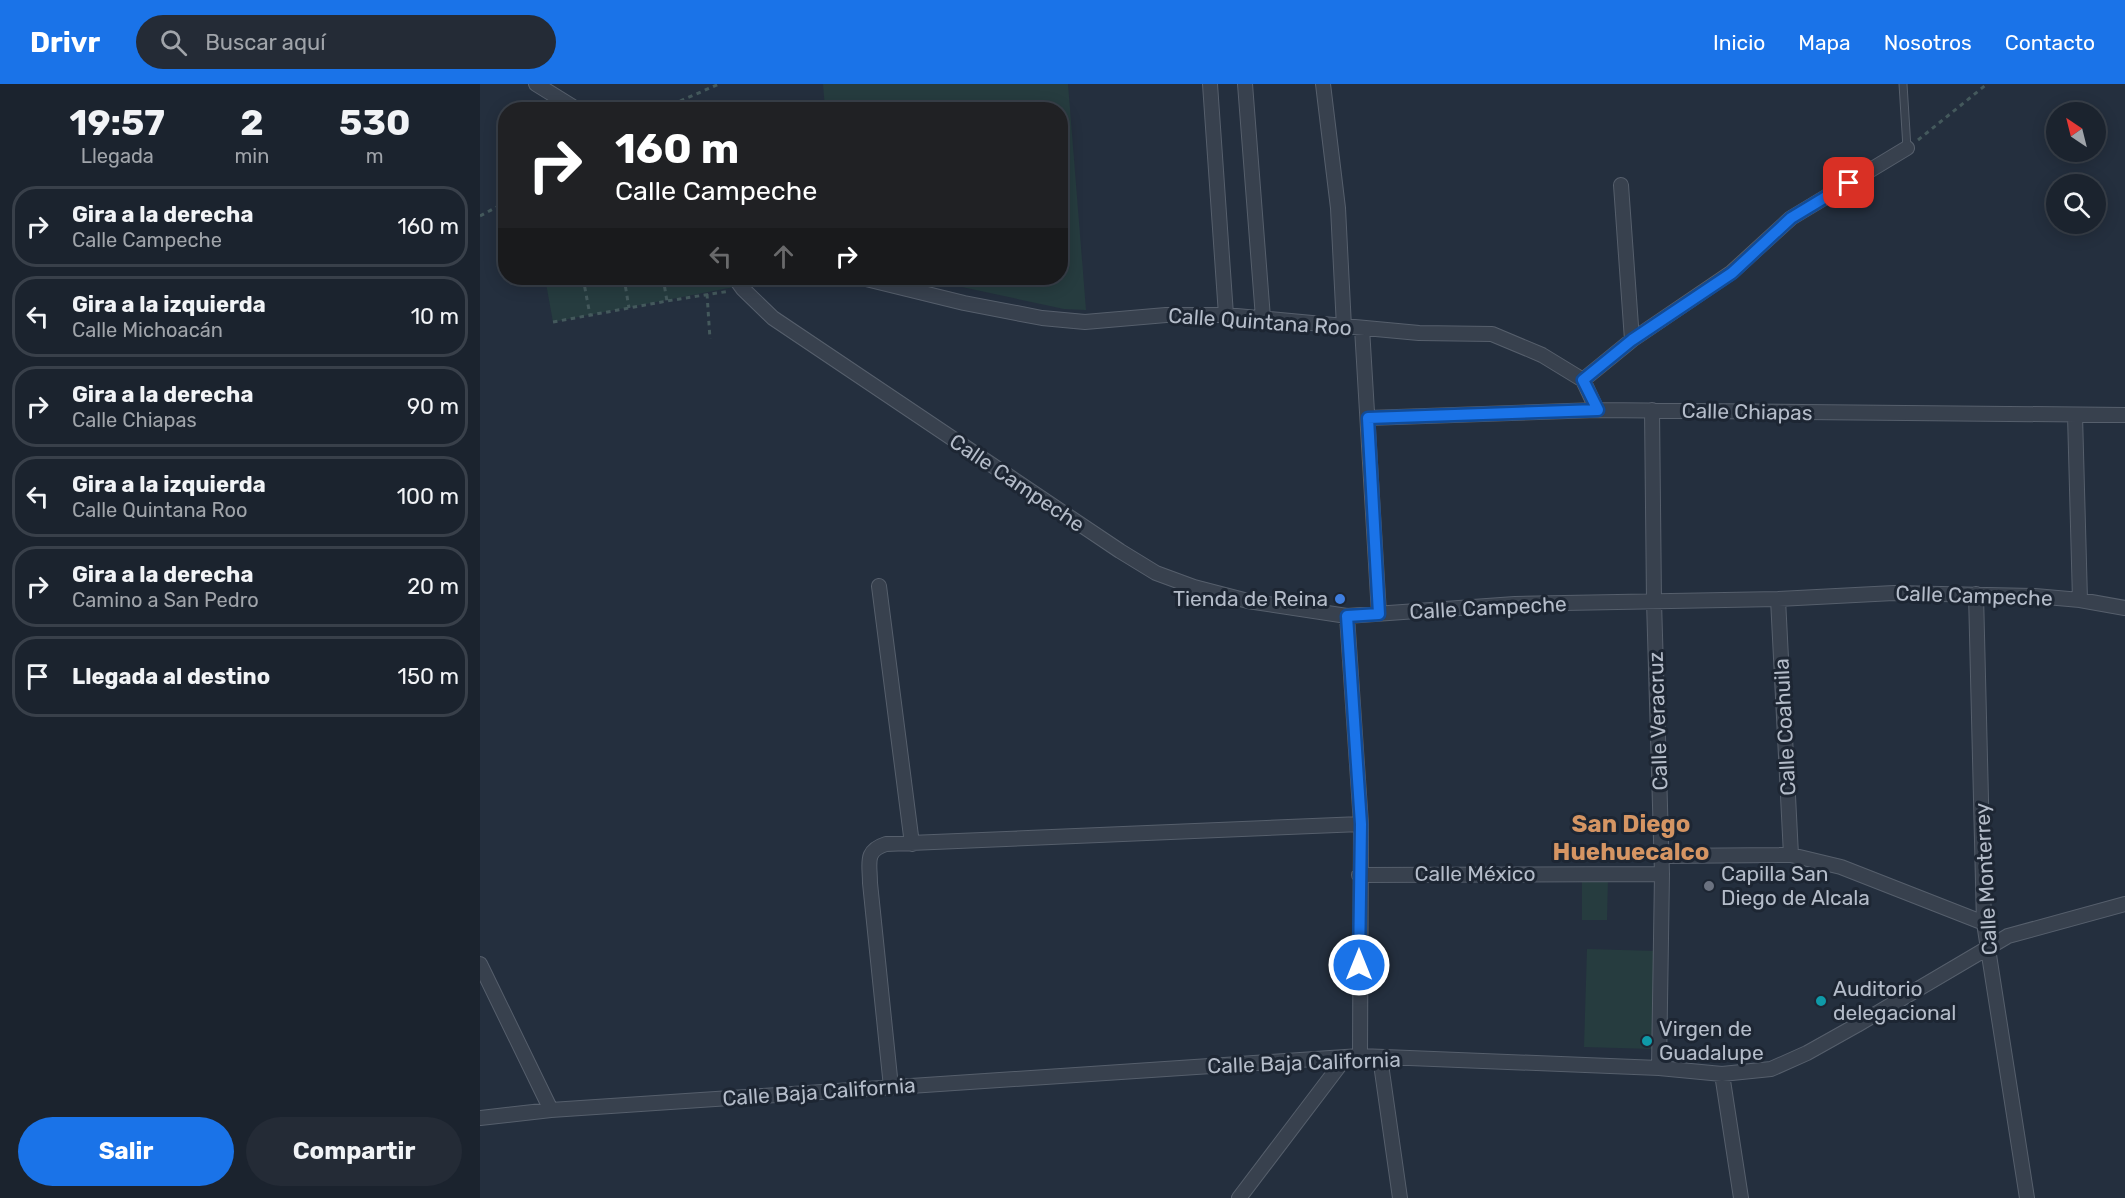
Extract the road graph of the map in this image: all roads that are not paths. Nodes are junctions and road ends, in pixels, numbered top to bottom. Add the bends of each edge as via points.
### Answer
1 (536, 84) edge
2 (1210, 84) edge
3 (1245, 84) edge
4 (1323, 84) edge
5 (1903, 84) edge
6 (567, 102) edge
7 (1907, 148) joint
8 (1621, 185) dead end
9 (740, 285) edge
10 (891, 285) edge
11 (1226, 315) junction
12 (1263, 318) junction
13 (1344, 327) junction
14 (1362, 328) junction
15 (1632, 340) junction
16 (1583, 380) junction
17 (1598, 410) junction
18 (1652, 410) junction
19 (2075, 415) junction
20 (2125, 416) edge
21 (1368, 418) junction
22 (879, 586) dead end
23 (1976, 594) junction
24 (1778, 599) junction
25 (2080, 600) junction
26 (1654, 601) junction
27 (2125, 608) edge
28 (1379, 614) junction
29 (1347, 616) junction
30 (1361, 824) junction
31 (912, 844) junction
32 (1791, 855) junction
33 (1662, 856) junction
34 (1662, 874) junction
35 (1359, 875) junction
36 (2125, 904) edge
37 (1984, 923) junction
38 (1988, 947) junction
39 (480, 964) edge
40 (1353, 1057) junction
41 (1380, 1057) junction
42 (1659, 1068) junction
43 (1722, 1074) junction
44 (891, 1087) junction
45 (551, 1110) junction
46 (480, 1119) edge
47 (1239, 1198) edge
48 (1400, 1198) edge
49 (1741, 1198) edge
50 (2027, 1198) edge

1 - 6 street
2 - 11 street
3 - 12 street
4 - 13 street via 1338,208
5 - 7 lane
7 - 15 street via 1791,218 1732,273
8 - 15 street
9 - 29 street, Calle Campeche via 783,325 1156,573 1248,601
10 - 11 street, Calle Quintana Roo via 1042,318 1085,322
11 - 12 street, Calle Quintana Roo
12 - 13 street, Calle Quintana Roo
13 - 14 street, Calle Quintana Roo
14 - 16 street, Calle Quintana Roo via 1492,334 1542,355
14 - 21 street
15 - 16 street
16 - 17 street
17 - 18 street, Calle Chiapas
17 - 21 street, Calle Chiapas
18 - 19 street, Calle Chiapas
18 - 26 street, Calle Veracruz
19 - 20 street, Calle Chiapas
19 - 25 street
21 - 28 street
22 - 31 street
23 - 24 street, Calle Campeche via 1894,593
23 - 25 street, Calle Campeche
23 - 37 street, Calle Monterrey
24 - 26 street, Calle Campeche
24 - 32 street, Calle Coahuila
25 - 27 street, Calle Campeche
26 - 28 street, Calle Campeche via 1515,604
26 - 33 street, Calle Veracruz
28 - 29 street, Calle Campeche
29 - 30 street
30 - 31 street
30 - 35 street
31 - 44 street via 886,844 875,848 870,856
32 - 33 street
32 - 37 street via 1841,867
33 - 34 street, Calle Veracruz
34 - 35 street, Calle México
34 - 42 street, Calle Veracruz
35 - 40 street
36 - 38 street, Calle Baja California via 2008,936
37 - 38 street, Calle Monterrey
38 - 43 street, Calle Baja California via 1808,1053 1771,1069
38 - 50 street, Calle Monterrey
39 - 45 street
40 - 41 street, Calle Baja California
40 - 44 street, Calle Baja California
40 - 47 street
41 - 42 street, Calle Baja California
41 - 48 street
42 - 43 street, Calle Baja California
43 - 49 street
44 - 45 street, Calle Baja California
45 - 46 street, Calle Baja California

